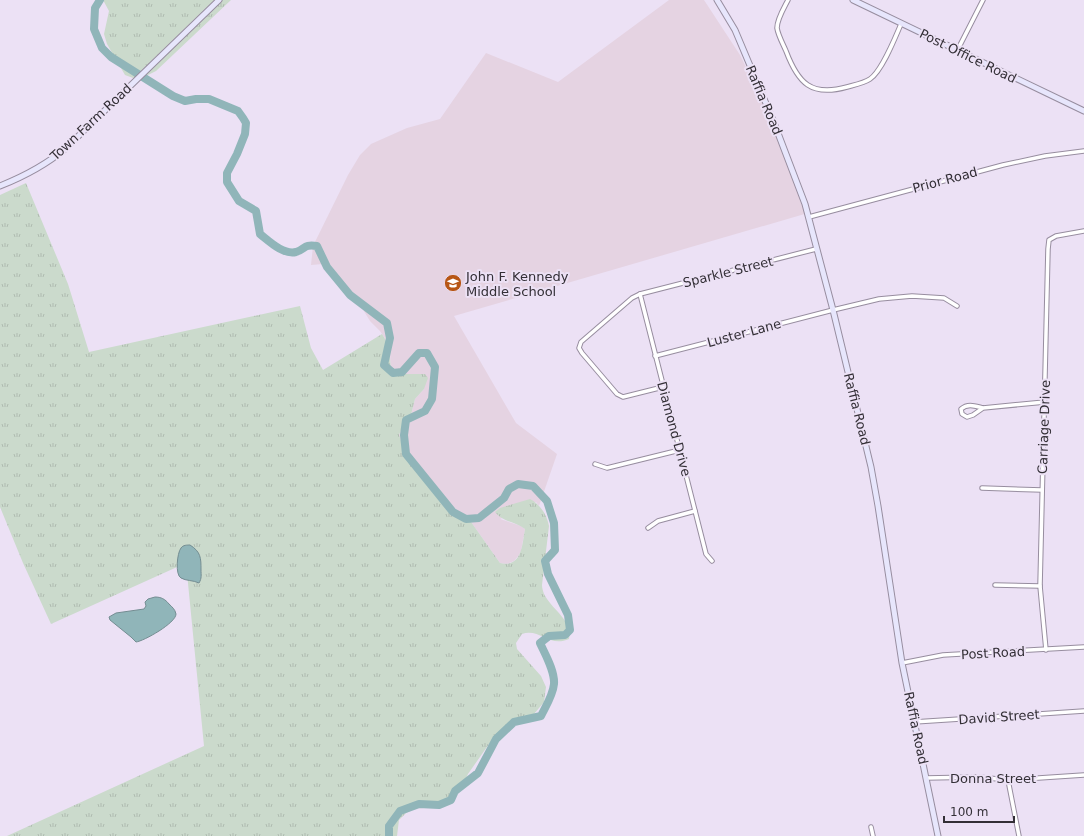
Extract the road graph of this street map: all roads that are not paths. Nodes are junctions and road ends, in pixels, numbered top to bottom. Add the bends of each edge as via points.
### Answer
1 (219, 0) edge
2 (718, 0) edge
3 (788, 0) edge
4 (853, 0) edge
5 (983, 0) edge
6 (901, 24) junction
7 (957, 51) junction
8 (1084, 111) edge
9 (1084, 151) edge
10 (0, 186) edge
11 (809, 217) junction
12 (1084, 231) edge
13 (816, 249) junction
14 (640, 294) junction
15 (956, 306) dead end
16 (833, 310) junction
17 (655, 356) junction
18 (663, 387) junction
19 (1045, 402) junction
20 (983, 408) junction
21 (680, 450) junction
22 (595, 464) dead end
23 (982, 488) dead end
24 (1042, 490) junction
25 (695, 511) junction
26 (648, 528) dead end
27 (712, 562) dead end
28 (995, 585) dead end
29 (1040, 586) junction
30 (1084, 647) edge
31 (1046, 650) junction
32 (902, 663) junction
33 (1084, 711) edge
34 (914, 722) junction
35 (1084, 775) edge
36 (926, 778) junction
37 (1008, 780) junction
38 (871, 827) dead end
39 (873, 836) edge
40 (938, 836) edge
41 (1019, 836) edge

1 - 10 main road, Town Farm Road via 57,156 32,172
2 - 11 main road, Raffia Road via 735,30 773,120
3 - 6 street via 777,29 797,76 815,89 835,90 870,79 878,71
4 - 6 main road, Post Office Road
5 - 7 street
6 - 7 main road, Post Office Road
7 - 8 main road, Post Office Road
9 - 11 street, Prior Road via 1003,165
11 - 13 main road, Raffia Road
12 - 19 street, Carriage Drive via 1056,236 1049,240
13 - 14 street, Sparkle Street
13 - 16 main road, Raffia Road
14 - 17 street, Diamond Drive
14 - 18 street via 581,342 579,348 617,394 623,397
15 - 16 street, Luster Lane via 944,298 912,296
16 - 17 street, Luster Lane
16 - 32 main road, Raffia Road via 871,467
17 - 18 street, Diamond Drive
18 - 21 street, Diamond Drive
19 - 20 street
19 - 24 street, Carriage Drive
20 - 20 street via 965,405 961,409 962,414 967,417
21 - 22 street via 607,468
21 - 25 street, Diamond Drive
23 - 24 street
24 - 29 street, Carriage Drive
25 - 26 street via 658,520
25 - 27 street, Diamond Drive via 706,554
28 - 29 street
29 - 31 street, Carriage Drive
30 - 31 street, Post Road
31 - 32 street, Post Road via 943,655
32 - 34 main road, Raffia Road
33 - 34 street, David Street
34 - 36 main road, Raffia Road
35 - 37 street, Donna Street
36 - 37 street, Donna Street via 978,777
36 - 40 main road, Raffia Road
37 - 41 street
38 - 39 street

